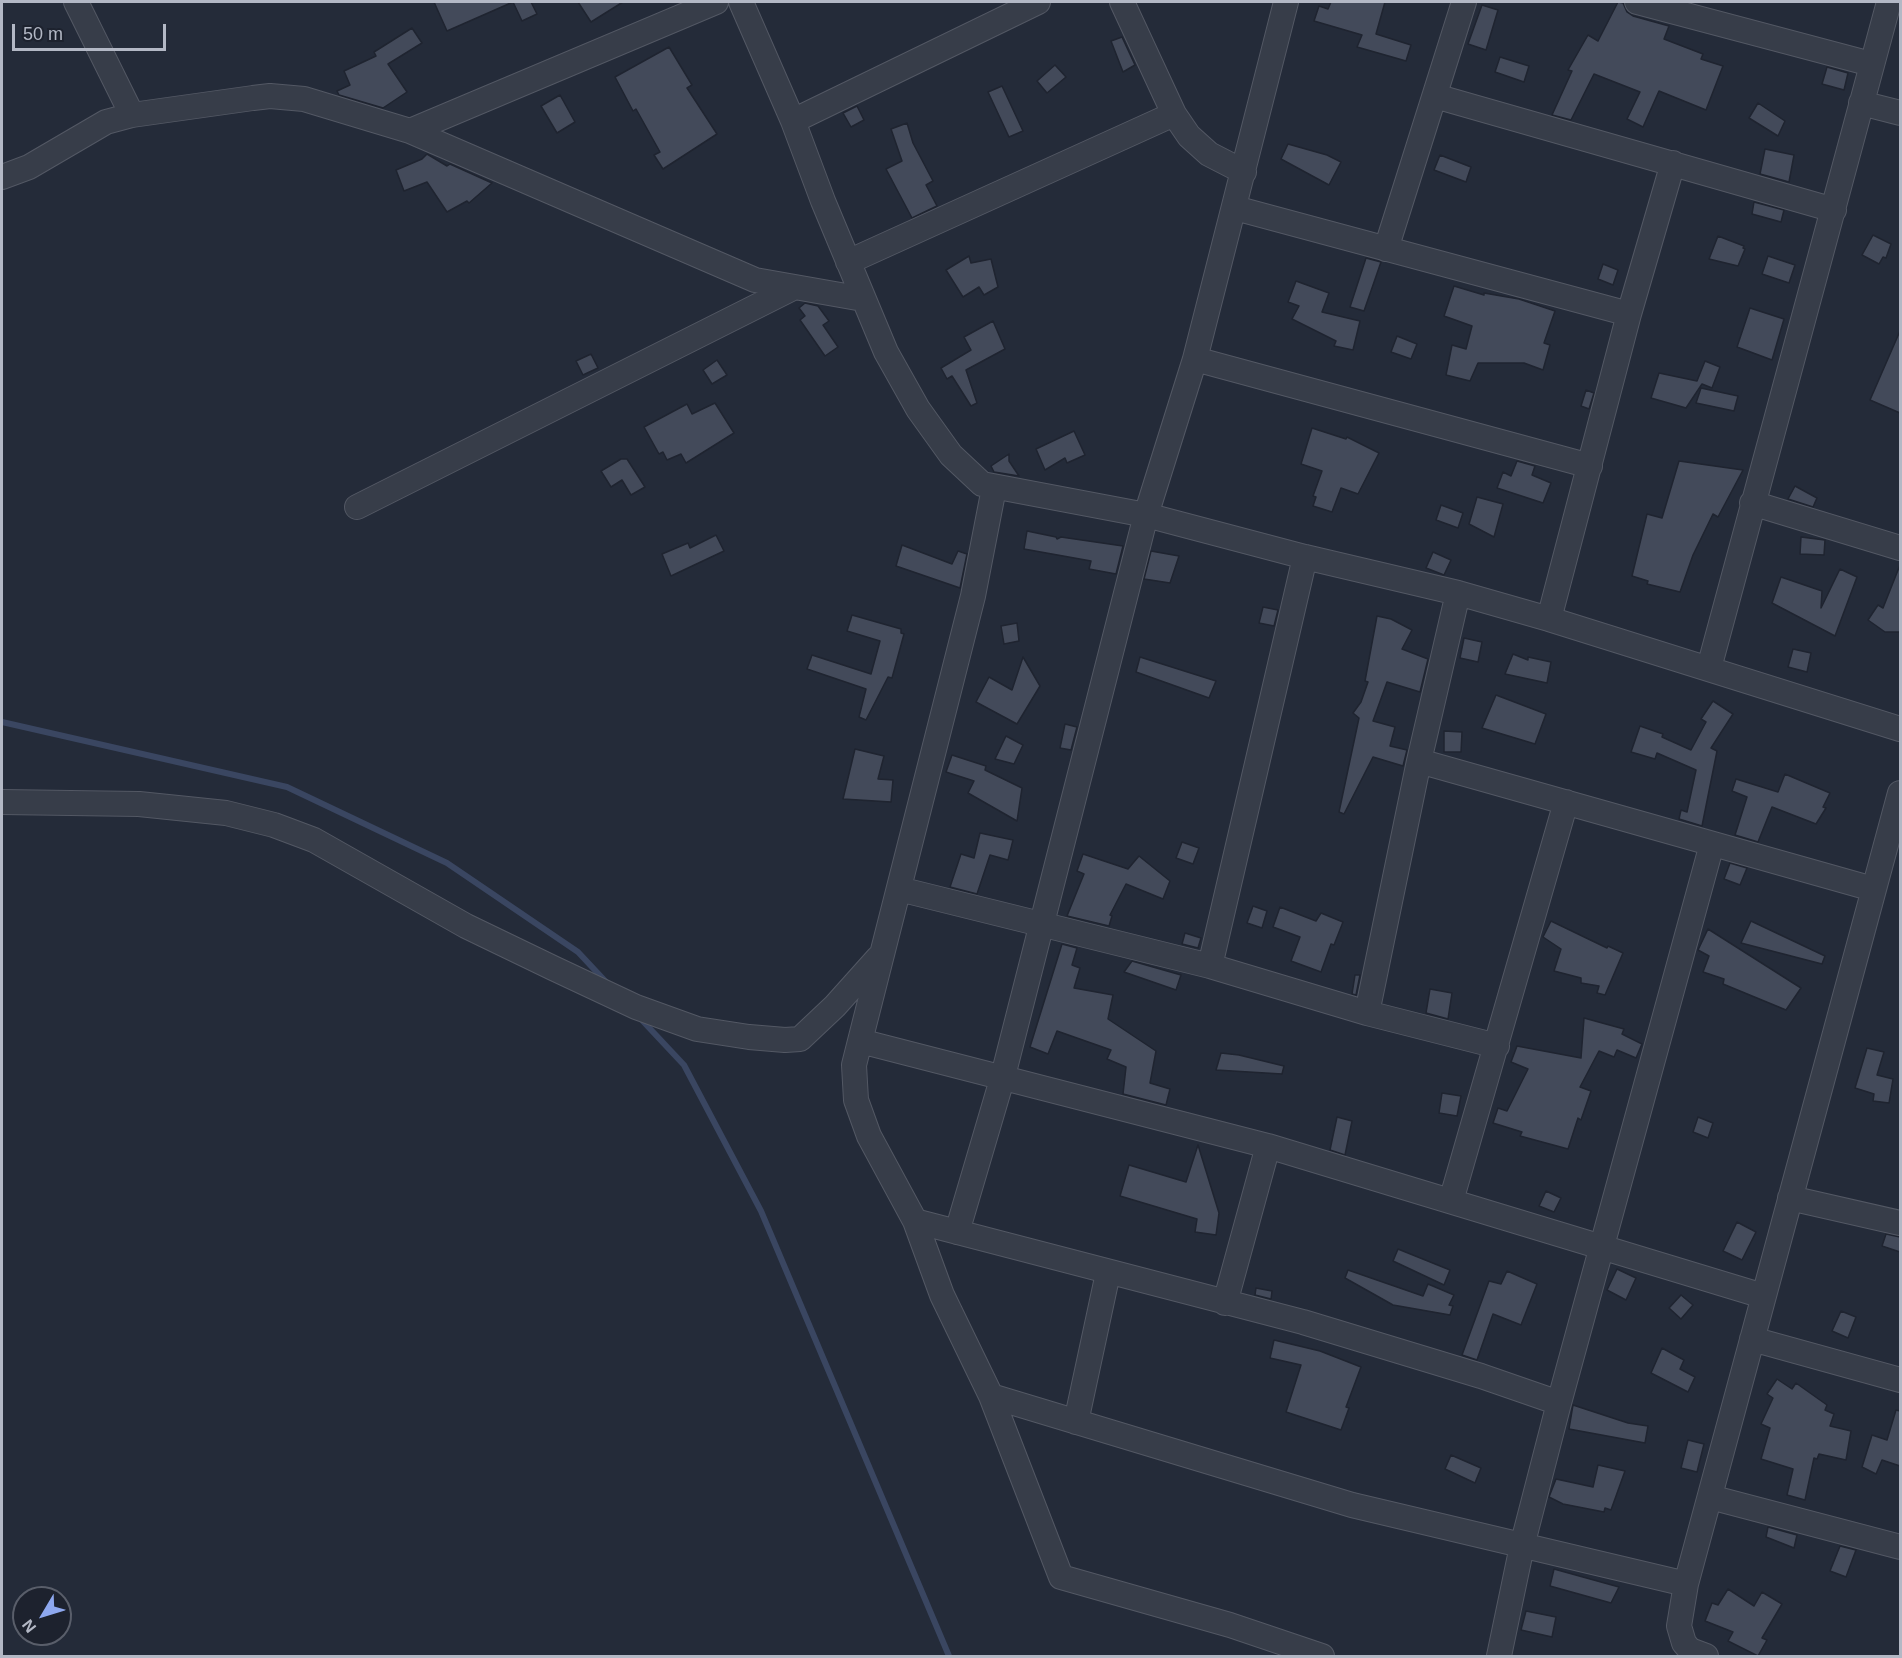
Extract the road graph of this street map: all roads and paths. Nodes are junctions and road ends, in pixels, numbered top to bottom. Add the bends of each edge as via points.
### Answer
1 (76, 2) edge
2 (716, 2) edge
3 (741, 2) edge
4 (1038, 2) edge
5 (1122, 2) edge
6 (1286, 2) edge
7 (1464, 2) edge
8 (1637, 2) edge
9 (1889, 2) edge
10 (1871, 64) junction
11 (1435, 96) junction
12 (1861, 103) junction
13 (1900, 113) edge
14 (1174, 114) junction
15 (132, 115) junction
16 (793, 121) junction
17 (410, 131) junction
18 (1673, 163) junction
19 (1244, 172) junction
20 (2, 177) edge
21 (1235, 208) junction
22 (1834, 210) junction
23 (1386, 249) junction
24 (848, 262) junction
25 (795, 287) junction
26 (863, 299) junction
27 (1629, 314) junction
28 (1196, 359) junction
29 (1590, 466) junction
30 (994, 488) junction
31 (1752, 503) junction
32 (357, 507) dead end
33 (1146, 514) junction
34 (1900, 548) edge
35 (1305, 557) junction
36 (1458, 593) junction
37 (1549, 619) junction
38 (1709, 668) junction
39 (1900, 729) edge
40 (1419, 761) junction
41 (1900, 793) edge
42 (2, 802) edge
43 (1566, 802) junction
44 (1712, 844) junction
45 (1873, 889) junction
46 (899, 890) junction
47 (1041, 925) junction
48 (880, 956) junction
49 (1210, 966) junction
50 (1367, 1013) junction
51 (860, 1041) junction
52 (1497, 1046) junction
53 (1003, 1076) junction
54 (1268, 1146) junction
55 (1790, 1198) junction
56 (1451, 1201) junction
57 (915, 1221) junction
58 (1900, 1223) edge
59 (957, 1232) junction
60 (1602, 1248) junction
61 (1108, 1273) junction
62 (1763, 1296) junction
63 (1225, 1303) junction
64 (1752, 1339) junction
65 (1900, 1380) edge
66 (991, 1396) junction
67 (1559, 1403) junction
68 (1076, 1422) junction
69 (1710, 1497) junction
70 (1522, 1546) junction
71 (1900, 1547) edge
72 (1686, 1584) junction
73 (1322, 1656) edge
74 (1499, 1656) edge
75 (1706, 1656) edge

1 - 15 street
2 - 17 street
3 - 16 street
4 - 16 street
5 - 14 street
6 - 19 street
7 - 11 street
8 - 10 street
9 - 10 street
10 - 12 street
11 - 18 street
11 - 23 street
12 - 13 street
12 - 22 street
14 - 19 street via 1189,136 1209,154
14 - 24 street
15 - 17 street via 270,96 304,99
15 - 20 street via 106,122 29,167
16 - 24 street
17 - 25 street via 717,265 755,280
18 - 22 street
18 - 27 street
19 - 21 street
21 - 23 street
21 - 28 street
22 - 31 street
23 - 27 street
24 - 26 street
25 - 26 street
25 - 32 street
26 - 30 street via 886,352 918,409 972,477
27 - 29 street
28 - 29 street
28 - 33 street
29 - 37 street
30 - 33 street
30 - 46 street via 973,596
31 - 34 street
31 - 38 street
33 - 35 street
33 - 47 street
35 - 36 street
35 - 49 street
36 - 37 street
36 - 40 street
37 - 38 street
38 - 39 street
40 - 43 street
40 - 50 street
41 - 45 street
42 - 48 street via 139,804 226,813 274,825 314,840 466,926 524,954 636,1007 697,1029 785,1041 800,1039
43 - 44 street
43 - 52 street
44 - 45 street
44 - 60 street
45 - 55 street
46 - 47 street
46 - 48 street
47 - 49 street
47 - 53 street
48 - 51 street
49 - 50 street
50 - 52 street
51 - 53 street
51 - 57 street via 854,1065 856,1100 869,1136
52 - 56 street
53 - 54 street
53 - 59 street
54 - 56 street
54 - 63 street
55 - 58 street
55 - 62 street
56 - 60 street
57 - 59 street
57 - 66 street via 942,1295
59 - 61 street
60 - 62 street
60 - 67 street
61 - 63 street
61 - 68 street
62 - 64 street
63 - 67 street via 1481,1376
64 - 65 street
64 - 69 street
66 - 68 street
66 - 73 street via 1061,1577 1230,1625
67 - 70 street
68 - 70 street via 1352,1505
69 - 71 street
69 - 72 street
70 - 72 street
70 - 74 street
72 - 75 street via 1679,1626 1690,1650

